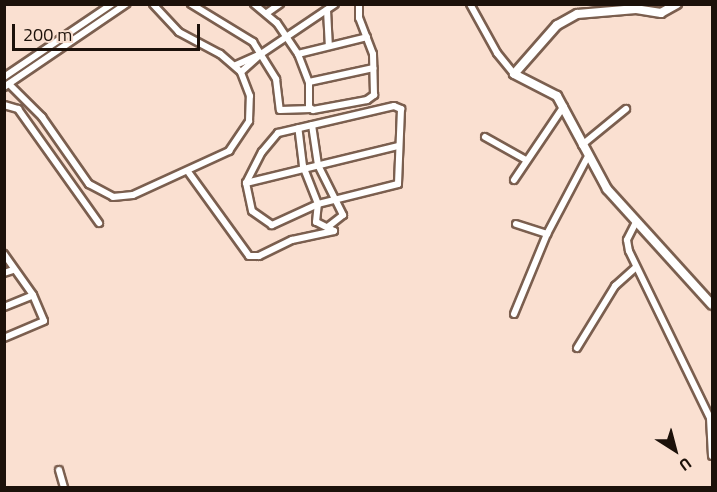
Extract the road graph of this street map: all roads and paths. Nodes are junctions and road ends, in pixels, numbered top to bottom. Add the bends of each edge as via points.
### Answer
1 (112, 4) edge
2 (126, 4) edge
3 (153, 4) edge
4 (190, 4) edge
5 (254, 4) edge
6 (280, 4) edge
7 (335, 4) edge
8 (359, 4) edge
9 (470, 4) edge
10 (677, 4) edge
11 (327, 10) junction
12 (267, 13) junction
13 (287, 36) junction
14 (366, 37) junction
15 (329, 46) junction
16 (261, 54) junction
17 (298, 54) junction
18 (236, 65) junction
19 (374, 68) junction
20 (241, 72) junction
21 (514, 74) junction
22 (4, 77) edge
23 (309, 82) junction
24 (7, 85) edge
25 (4, 105) edge
26 (564, 106) junction
27 (311, 109) junction
28 (626, 109) dead end
29 (312, 124) junction
30 (298, 128) junction
31 (485, 137) dead end
32 (582, 145) junction
33 (398, 146) junction
34 (587, 158) junction
35 (526, 160) junction
36 (318, 165) junction
37 (303, 166) junction
38 (189, 173) junction
39 (514, 180) dead end
40 (246, 183) junction
41 (333, 202) junction
42 (318, 204) junction
43 (636, 222) junction
44 (99, 223) dead end
45 (516, 224) dead end
46 (329, 226) junction
47 (547, 234) junction
48 (4, 254) edge
49 (635, 268) junction
50 (13, 270) junction
51 (4, 273) edge
52 (33, 295) junction
53 (712, 305) edge
54 (4, 308) edge
55 (514, 314) dead end
56 (4, 338) edge
57 (577, 348) dead end
58 (712, 456) edge
59 (59, 470) dead end
60 (64, 488) edge

1 - 22 street
2 - 24 street
3 - 18 street via 178,32
4 - 16 street via 243,34
5 - 12 street
6 - 12 street
7 - 11 street
8 - 14 street
9 - 21 street via 497,53
10 - 21 street via 661,13 636,9 577,14 558,25
11 - 13 street
11 - 15 street
12 - 13 street
13 - 16 street
13 - 17 street
14 - 15 street
14 - 19 street
15 - 17 street
16 - 18 street
16 - 20 street
16 - 27 street via 276,79 280,110
17 - 23 street
18 - 20 street
19 - 23 street
19 - 27 street via 371,98
20 - 38 street via 251,105 245,129 230,151
21 - 26 street via 557,96
23 - 27 street
24 - 38 street via 42,117 89,184 103,194 133,195
25 - 44 street via 18,109
26 - 32 street
26 - 35 street
28 - 32 street
29 - 30 street
29 - 33 street via 394,105 401,109
29 - 36 street
30 - 37 street
30 - 40 street via 278,133 262,152
31 - 35 street
32 - 34 street
33 - 36 street
33 - 41 street via 398,184
34 - 43 street
34 - 47 street
35 - 39 street
36 - 37 street
36 - 41 street
37 - 40 street
37 - 42 street
38 - 46 street via 249,256 259,256 292,240 334,231
40 - 42 street via 252,211 266,224 272,225
41 - 42 street
41 - 46 street via 343,215
42 - 46 street via 316,222
43 - 49 street via 627,244
43 - 53 street
45 - 47 street
47 - 55 street
48 - 50 street
49 - 57 street via 615,286
49 - 58 street via 710,418
50 - 51 street
50 - 52 street
52 - 54 street
52 - 56 street via 44,321
59 - 60 street

